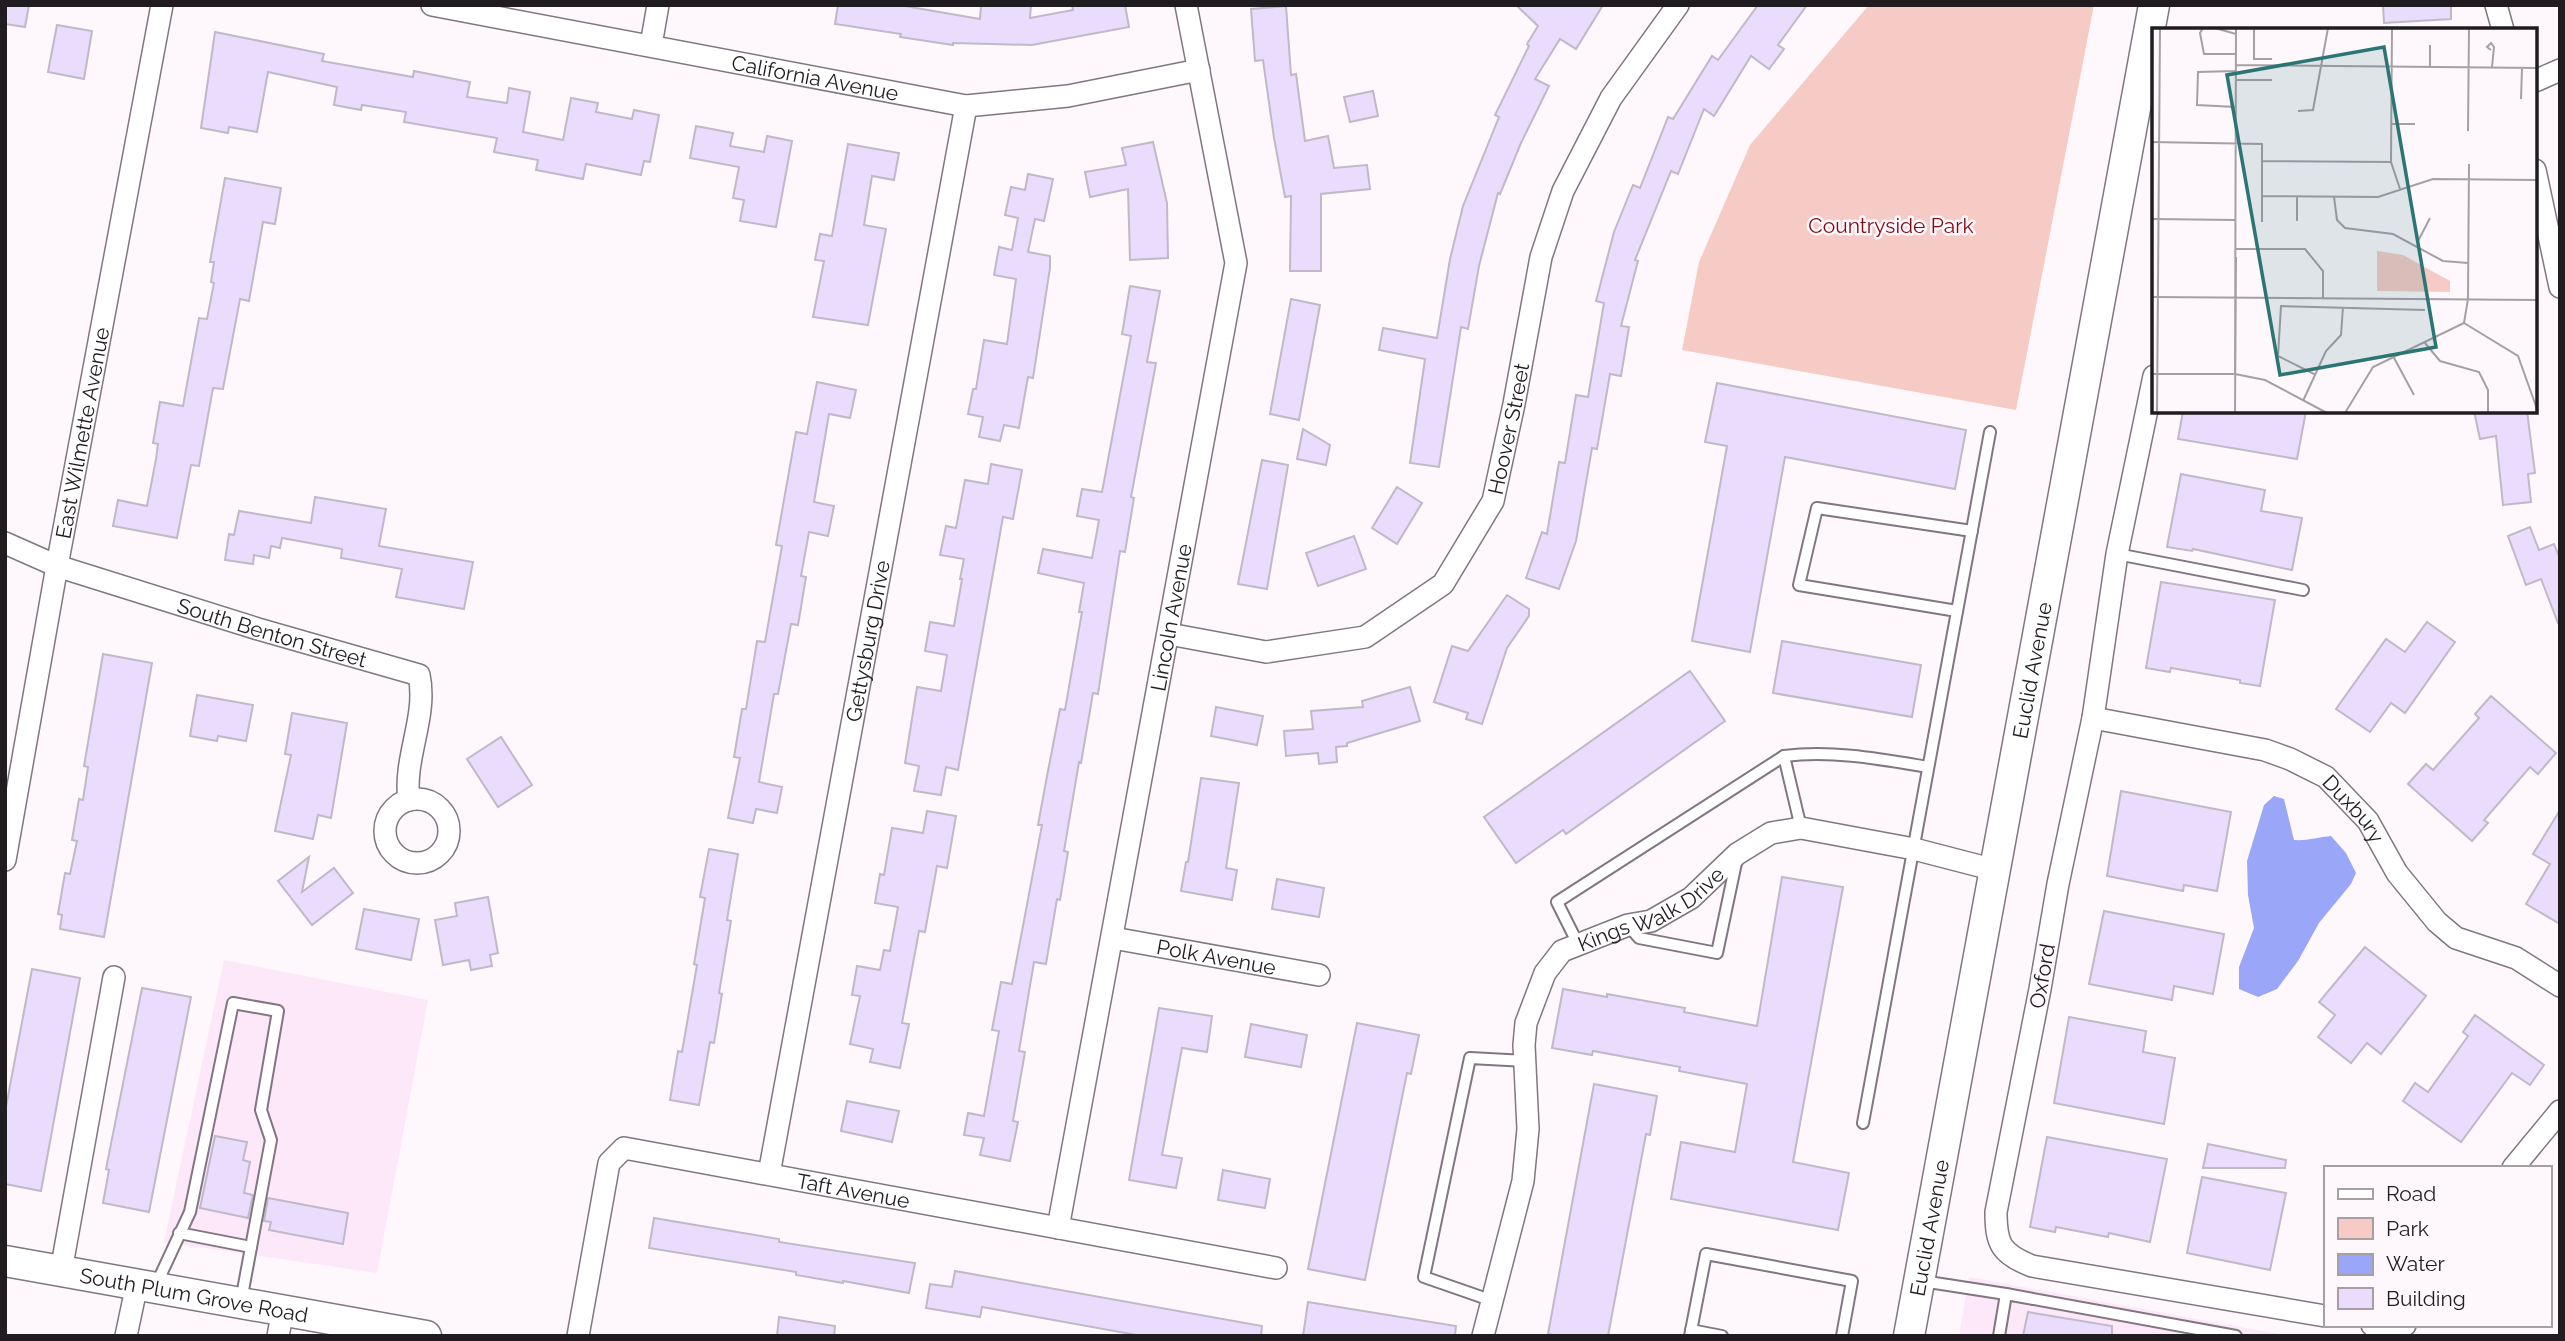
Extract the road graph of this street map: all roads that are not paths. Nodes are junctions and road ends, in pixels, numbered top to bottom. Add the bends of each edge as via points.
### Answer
1 (162, 5) edge
2 (432, 5) edge
3 (658, 5) edge
4 (1186, 5) edge
5 (1678, 5) edge
6 (2154, 5) edge
7 (2496, 5) edge
8 (2502, 28) edge
9 (651, 45) junction
10 (1199, 70) junction
11 (2560, 70) edge
12 (2537, 80) edge
13 (966, 106) junction
14 (2537, 179) edge
15 (2560, 287) edge
16 (2152, 386) edge
17 (1990, 432) dead end
18 (1972, 531) junction
19 (5, 543) edge
20 (2117, 554) junction
21 (57, 566) junction
22 (2303, 590) dead end
23 (1957, 611) junction
24 (1169, 634) junction
25 (2094, 718) junction
26 (1784, 756) junction
27 (1928, 767) junction
28 (409, 800) dead end
29 (1801, 828) junction
30 (1914, 849) junction
31 (1737, 854) junction
32 (5, 860) edge
33 (1995, 870) junction
34 (1628, 925) junction
35 (1113, 938) junction
36 (1578, 944) junction
37 (1319, 975) dead end
38 (114, 977) dead end
39 (2560, 986) edge
40 (1527, 1060) junction
41 (2560, 1111) edge
42 (1863, 1123) dead end
43 (2514, 1166) edge
44 (769, 1174) junction
45 (1058, 1228) junction
46 (179, 1233) junction
47 (251, 1247) junction
48 (5, 1261) edge
49 (1276, 1268) dead end
50 (61, 1271) junction
51 (1919, 1280) junction
52 (146, 1286) junction
53 (2006, 1294) junction
54 (1493, 1301) junction
55 (240, 1303) junction
56 (2324, 1316) edge
57 (281, 1323) edge
58 (1691, 1333) edge
59 (126, 1336) edge
60 (426, 1336) edge
61 (578, 1336) edge
62 (1483, 1336) edge
63 (1722, 1336) edge
64 (1842, 1336) edge
65 (1909, 1336) edge
66 (1999, 1336) edge
67 (2236, 1336) edge

1 - 21 street, East Wilmette Avenue
2 - 9 street, California Avenue
3 - 9 street
4 - 10 street, Lincoln Avenue
5 - 24 street, Hoover Street via 1611,98 1563,191 1541,257 1493,501 1443,584 1365,637 1266,652
6 - 33 main road, Euclid Avenue
7 - 8 street
9 - 13 street, California Avenue
10 - 13 street, California Avenue via 1068,96
10 - 24 street, Lincoln Avenue via 1236,263
11 - 12 street
13 - 44 street, Gettysburg Drive
14 - 15 street
16 - 20 street, Oxford
17 - 18 lane
18 - 23 lane
18 - 23 lane via 1817,508 1799,585
19 - 21 street, South Benton Street
20 - 22 lane
20 - 25 street, Oxford
21 - 28 street, South Benton Street via 419,675 423,693 407,784
21 - 32 street, East Wilmette Avenue
23 - 27 lane
24 - 35 street, Lincoln Avenue
25 - 39 street, Duxbury via 2264,750 2326,777 2368,821 2397,873 2437,922 2456,938 2516,958
25 - 56 street, Oxford via 2058,884 1996,1212 1996,1233 2013,1259 2032,1266
26 - 27 lane via 1813,752
26 - 29 lane
26 - 36 lane via 1557,902
27 - 30 lane
29 - 30 street, Kings Walk Drive
29 - 31 street, Kings Walk Drive via 1771,833
30 - 33 street, Kings Walk Drive
30 - 42 lane
31 - 34 street, Kings Walk Drive via 1690,898 1651,922
31 - 34 lane via 1717,953 1639,938
33 - 51 main road, Euclid Avenue
34 - 36 street, Kings Walk Drive
35 - 37 street, Polk Avenue
35 - 45 street, Lincoln Avenue
36 - 40 street, Kings Walk Drive via 1562,951 1545,973 1526,1023
38 - 50 street
40 - 54 street, Kings Walk Drive via 1524,1167
40 - 54 lane via 1470,1058 1424,1277
41 - 43 street
44 - 45 street, Taft Avenue
44 - 61 street, Taft Avenue via 624,1148 609,1163
45 - 49 street, Taft Avenue
46 - 47 lane
46 - 47 lane via 190,1212 233,1003 278,1011 261,1110 271,1140
46 - 52 lane
47 - 55 lane
48 - 50 main road, South Plum Grove Road
50 - 52 main road, South Plum Grove Road
51 - 53 lane
51 - 65 main road, Euclid Avenue
52 - 55 main road, South Plum Grove Road
52 - 59 street
53 - 66 lane
53 - 67 lane
54 - 62 street, Kings Walk Drive
55 - 57 main road, South Plum Grove Road
57 - 60 main road, South Plum Grove Road
58 - 63 lane
58 - 64 lane via 1706,1254 1852,1280

